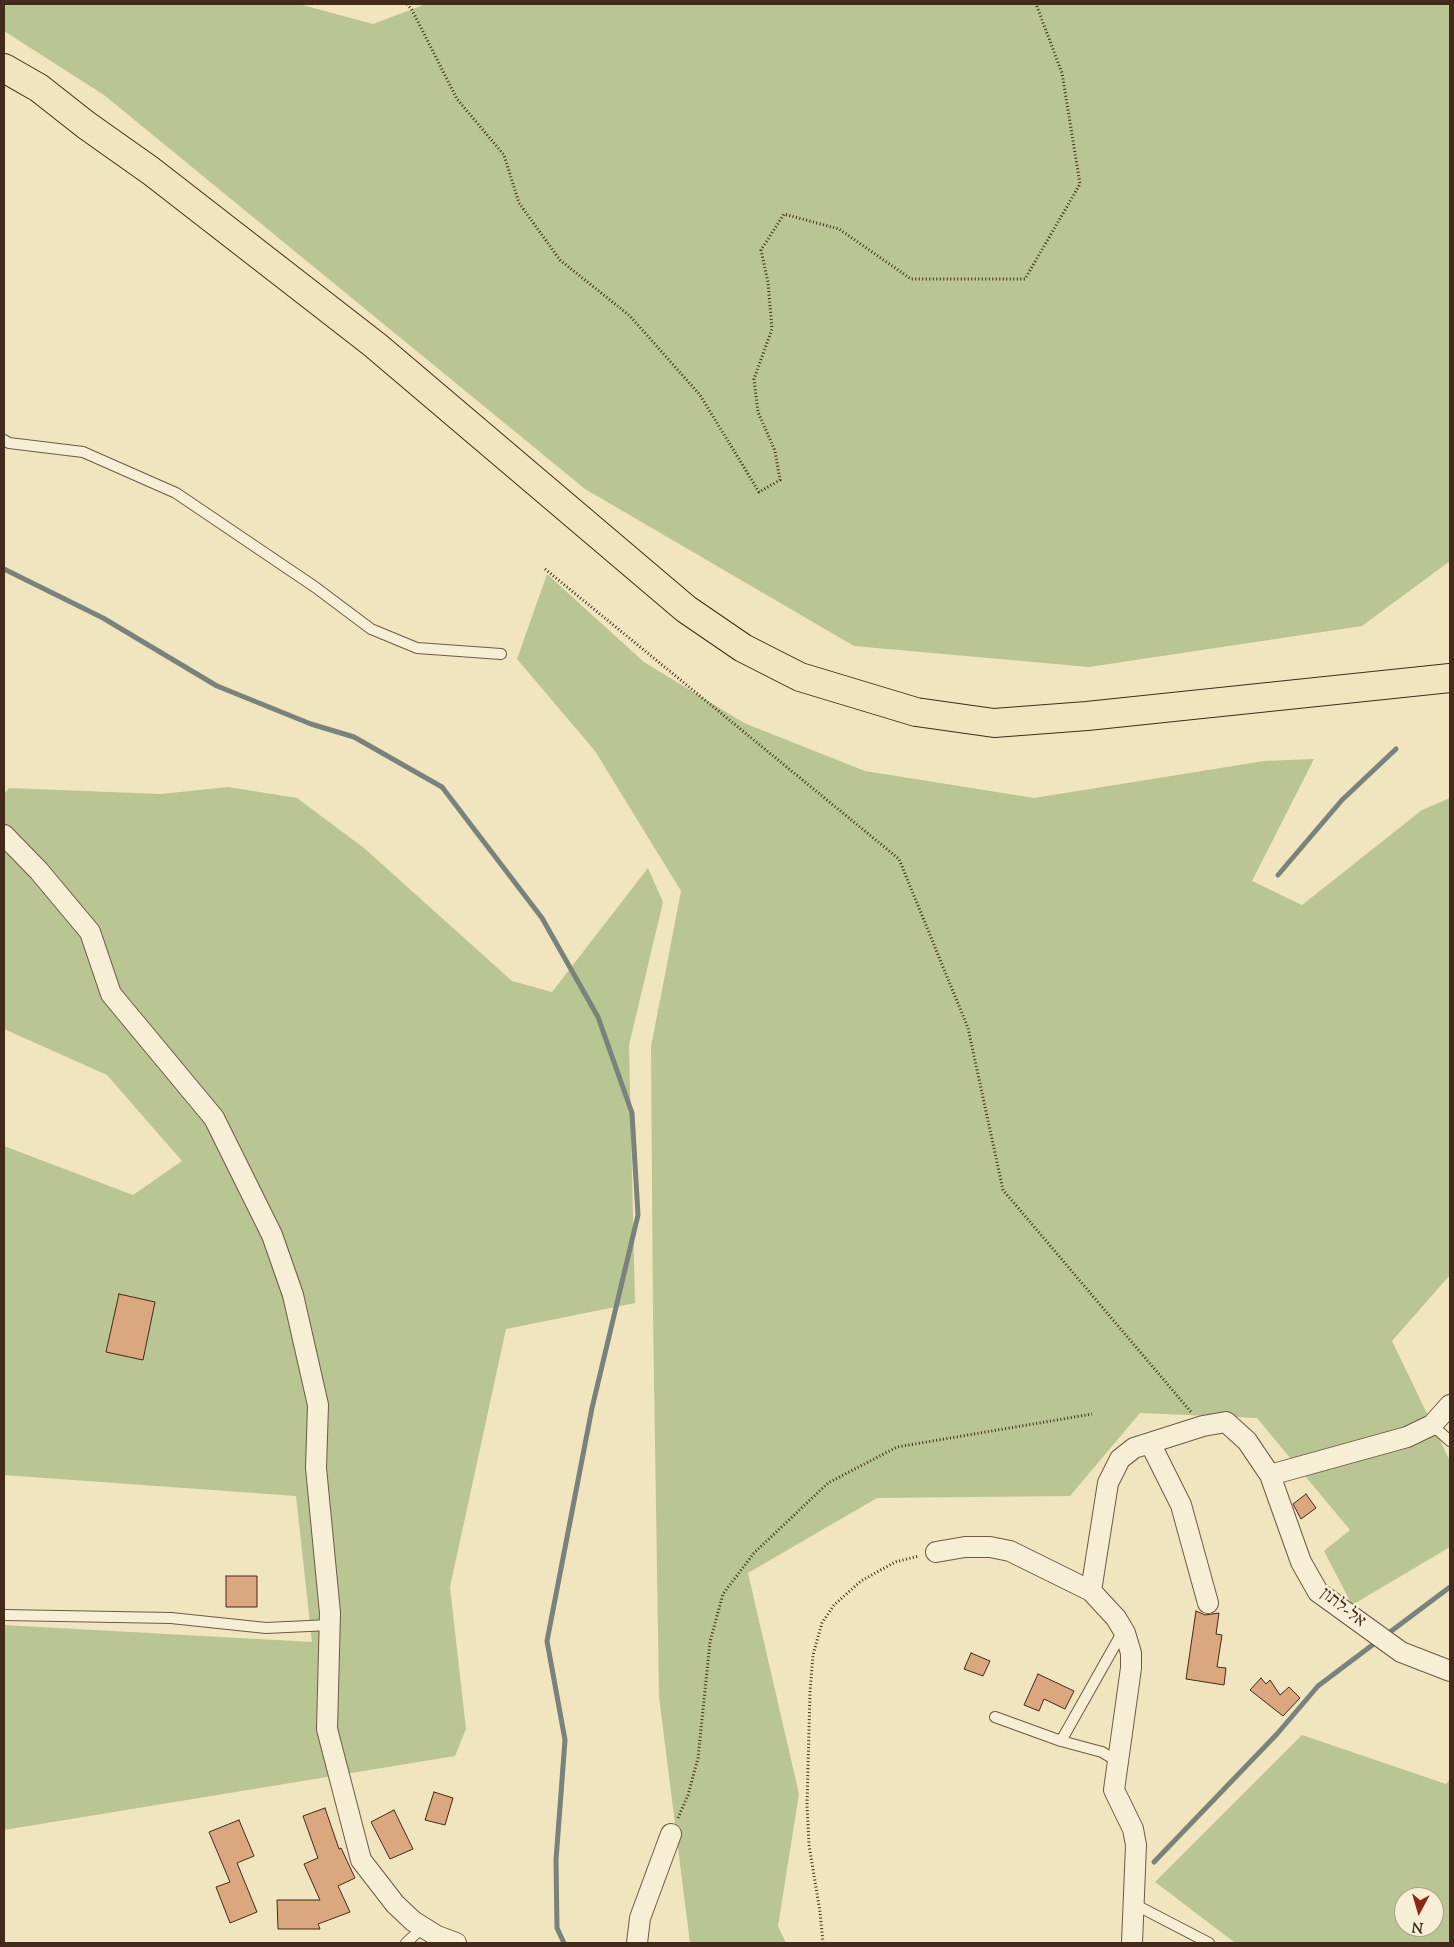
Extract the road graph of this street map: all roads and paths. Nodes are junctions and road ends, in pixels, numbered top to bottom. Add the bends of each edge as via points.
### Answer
1 (407, 4) edge
2 (1036, 4) edge
3 (4, 68) edge
4 (4, 84) edge
5 (86, 124) junction
6 (4, 440) edge
7 (544, 569) dead end
8 (501, 654) dead end
9 (1450, 678) edge
10 (4, 835) edge
11 (1450, 1405) edge
12 (1092, 1414) dead end
13 (1432, 1425) junction
14 (1203, 1426) junction
15 (1450, 1441) edge
16 (1150, 1443) junction
17 (1270, 1475) junction
18 (936, 1552) joint
19 (1091, 1591) junction
20 (1208, 1603) dead end
21 (4, 1616) edge
22 (330, 1625) junction
23 (1123, 1630) junction
24 (1450, 1671) edge
25 (995, 1717) dead end
26 (1061, 1741) junction
27 (1117, 1761) junction
28 (671, 1834) joint
29 (1134, 1904) junction
30 (423, 1927) junction
31 (406, 1943) edge
32 (456, 1943) edge
33 (637, 1943) edge
34 (823, 1943) edge
35 (1132, 1943) edge
36 (1209, 1943) edge

1 - 2 path via 457,99 504,155 519,203 560,260 630,316 700,395 758,492 780,480 775,450 758,412 754,379 772,329 768,282 761,250 784,214 839,229 911,279 1026,279 1080,184 1062,73
3 - 5 main road via 39,88
4 - 5 main road
5 - 9 main road via 375,345 686,609 743,648 800,677 916,712 994,724
6 - 8 lane via 83,452 176,493 315,587 371,630 417,648
7 - 14 path via 899,858 968,1028 1003,1190
10 - 22 street via 90,932 111,994 214,1118 272,1235 293,1295 318,1405 316,1468
11 - 13 street
12 - 28 path via 897,1447 828,1483 754,1553 723,1594 710,1642 698,1758 688,1795
13 - 15 lane
13 - 17 street via 1407,1437
14 - 16 street
14 - 17 street, אל-לתון via 1226,1422 1247,1441
16 - 19 street via 1134,1448 1120,1459 1108,1483
16 - 20 street via 1181,1505
17 - 24 street, אל-לתון via 1301,1562 1318,1592 1401,1652
18 - 19 street via 965,1547 1010,1551
18 - 34 path via 895,1562 862,1581 834,1604 822,1623 810,1692 807,1805 809,1845
19 - 23 street
21 - 22 lane via 171,1618 266,1628
22 - 30 street via 327,1729 361,1860 395,1904
23 - 26 lane
23 - 27 street via 1131,1652 1131,1668
25 - 26 lane
26 - 27 lane via 1102,1752
27 - 29 street via 1114,1790 1133,1829 1136,1845
28 - 33 street via 640,1918
29 - 35 street
29 - 36 lane
30 - 31 lane
30 - 32 street

